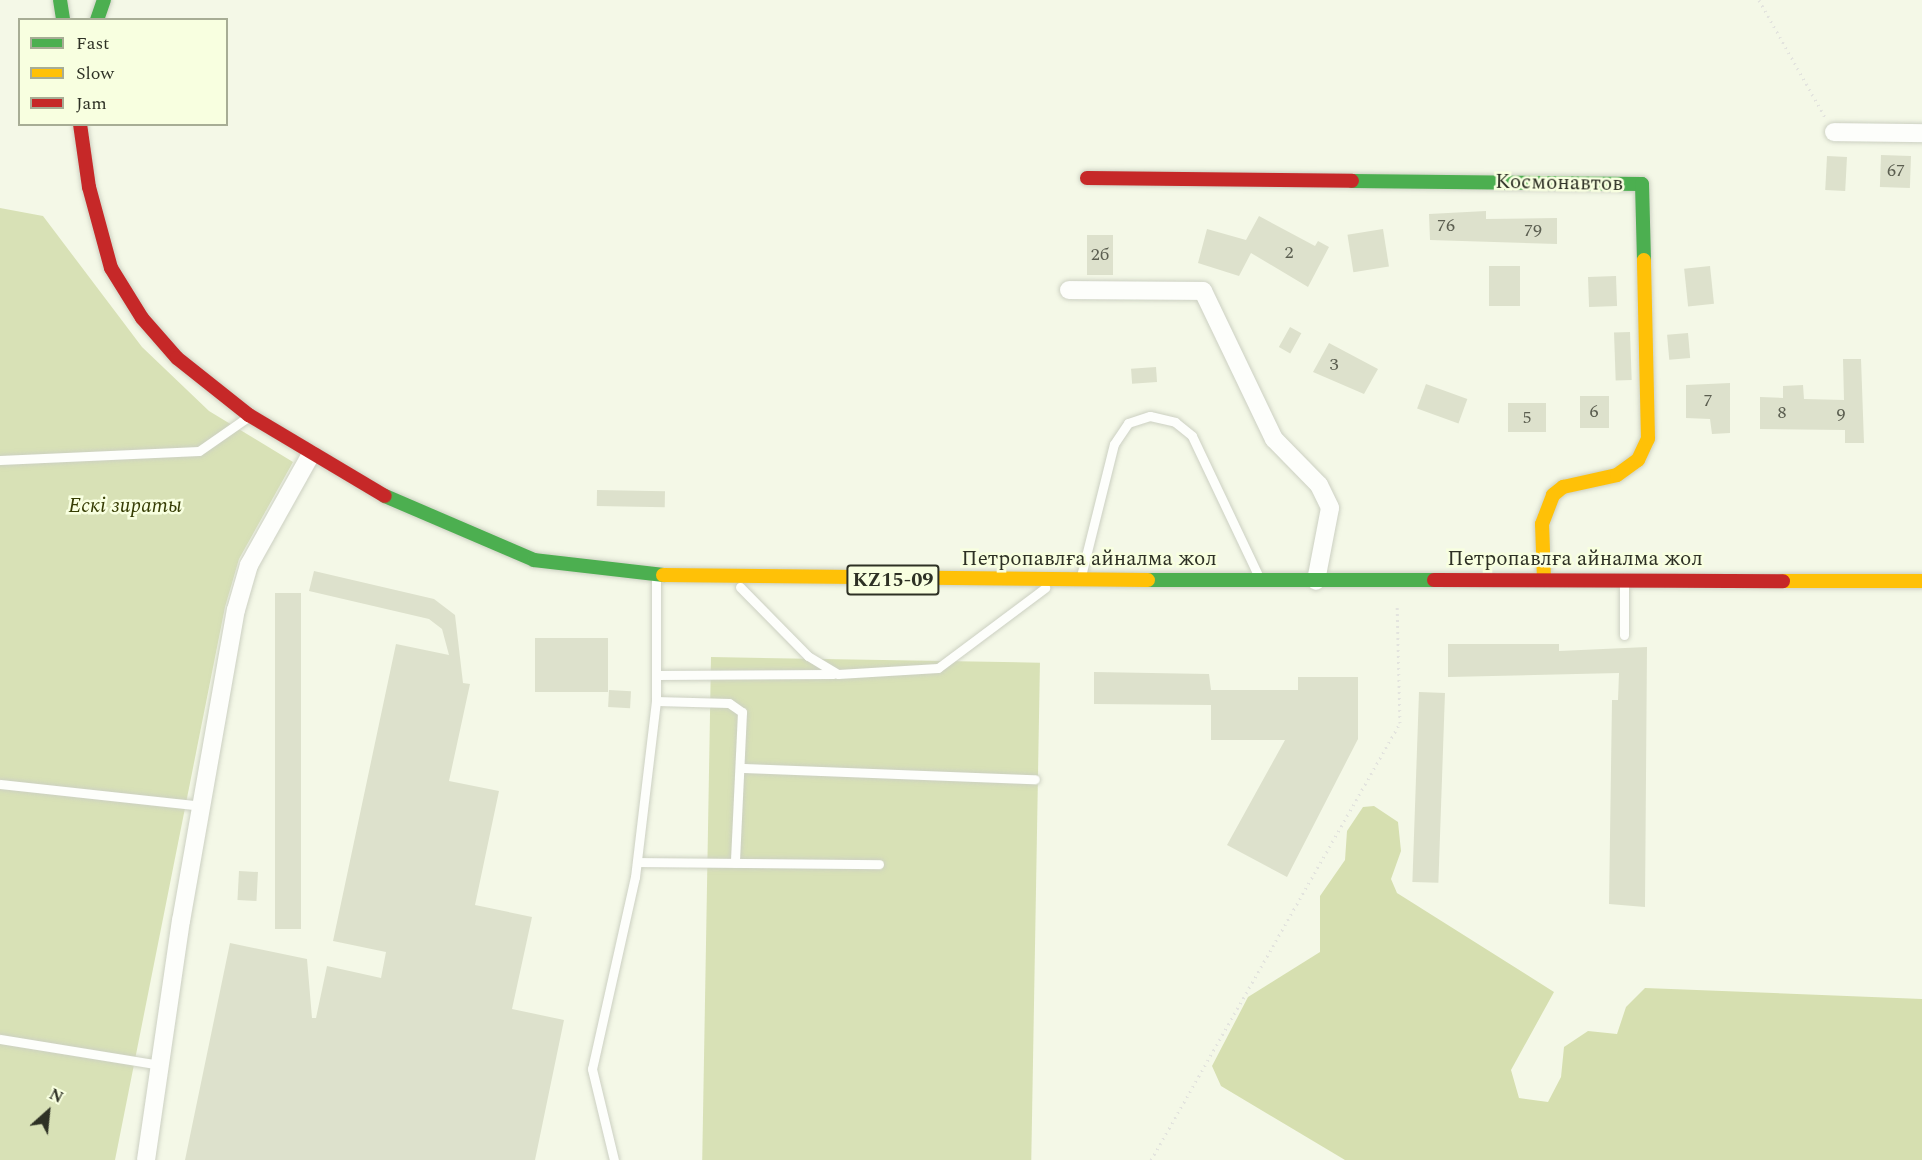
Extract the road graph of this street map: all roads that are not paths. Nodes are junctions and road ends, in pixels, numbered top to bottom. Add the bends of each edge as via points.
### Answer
1 (60, 0) edge
2 (104, 0) edge
3 (63, 18) edge
4 (98, 18) edge
5 (80, 126) edge
6 (1834, 132) road end
7 (1922, 133) edge
8 (1087, 178) dead end
9 (1069, 290) dead end
10 (249, 415) junction
11 (311, 454) junction
12 (0, 460) edge
13 (656, 576) junction
14 (732, 579) junction
15 (1055, 580) junction
16 (1544, 580) junction
17 (1624, 580) junction
18 (1080, 581) junction
19 (1261, 581) junction
20 (1316, 581) junction
21 (1922, 581) edge
22 (1624, 635) dead end
23 (838, 674) junction
24 (656, 675) junction
25 (656, 701) junction
26 (742, 768) junction
27 (1035, 779) dead end
28 (0, 784) edge
29 (201, 806) junction
30 (636, 862) junction
31 (735, 863) junction
32 (879, 864) dead end
33 (0, 1039) edge
34 (160, 1065) junction
35 (146, 1160) edge
36 (614, 1160) edge

1 - 3 main road
2 - 4 main road
5 - 10 main road, Петропавлға айналма жол / KZ15-09 via 98,228 126,294 177,358
6 - 7 street
8 - 16 main road, Космонавтов via 1642,184 1648,440 1638,460 1617,475 1563,487 1553,495 1542,524
9 - 20 street via 1203,291 1274,439 1319,484 1330,508
10 - 11 main road, Петропавлға айналма жол / KZ15-09
10 - 12 lane via 199,451
11 - 13 main road, Петропавлға айналма жол / KZ15-09 via 386,497 493,547 588,570
11 - 29 street via 249,565 236,610
13 - 14 main road, Петропавлға айналма жол / KZ15-09
13 - 24 lane
14 - 15 main road, Петропавлға айналма жол / KZ15-09
14 - 23 lane via 808,656
15 - 18 main road, Петропавлға айналма жол / KZ15-09
15 - 23 lane via 947,664 930,670
16 - 17 main road, Петропавлға айналма жол / KZ15-09
16 - 20 main road, Петропавлға айналма жол / KZ15-09
17 - 21 main road, Петропавлға айналма жол / KZ15-09
17 - 22 lane
18 - 19 main road, Петропавлға айналма жол / KZ15-09
18 - 19 lane via 1114,444 1128,423 1150,416 1175,422 1192,436
19 - 20 main road, Петропавлға айналма жол / KZ15-09
23 - 24 lane
24 - 25 lane
25 - 26 lane via 736,706 745,718
25 - 30 lane
26 - 27 lane
26 - 31 lane
28 - 29 lane
29 - 34 street
30 - 31 lane
30 - 36 lane via 592,1069
31 - 32 lane
33 - 34 lane
34 - 35 street

